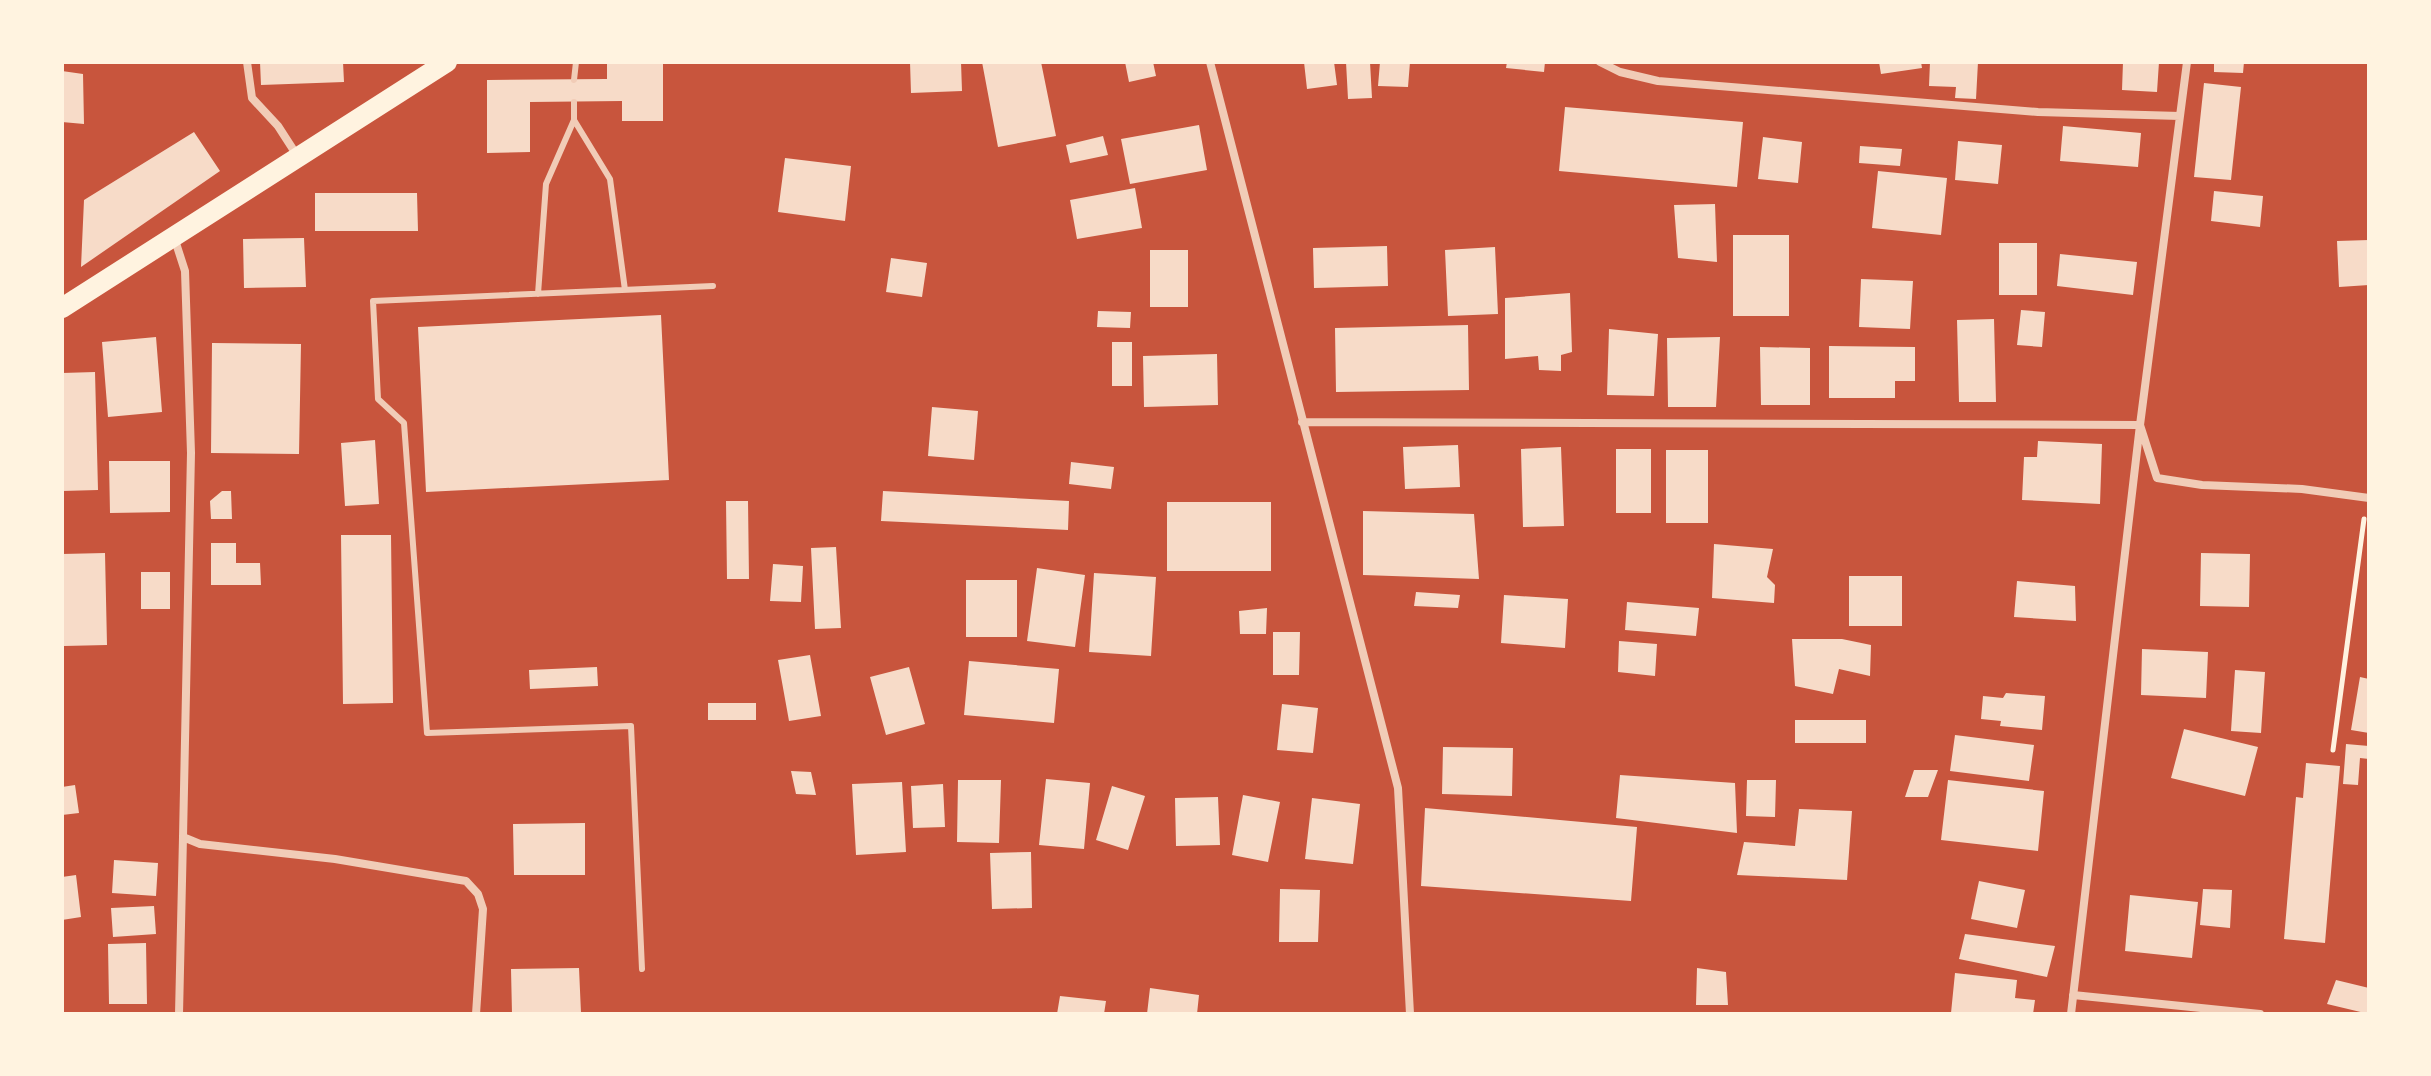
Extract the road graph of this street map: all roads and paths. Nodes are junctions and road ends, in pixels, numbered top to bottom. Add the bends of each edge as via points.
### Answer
1 (247, 62) edge
2 (447, 62) edge
3 (576, 62) edge
4 (1210, 62) edge
5 (1600, 62) edge
6 (2187, 62) edge
7 (574, 80) dead end
8 (574, 102) dead end
9 (2180, 116) junction
10 (574, 120) junction
11 (298, 157) junction
12 (174, 236) junction
13 (713, 286) dead end
14 (625, 290) junction
15 (538, 294) junction
16 (62, 308) edge
17 (1302, 422) junction
18 (2140, 425) junction
19 (2368, 498) edge
20 (2333, 750) dead end
21 (183, 837) junction
22 (642, 969) dead end
23 (2073, 995) junction
24 (179, 1014) edge
25 (476, 1014) edge
26 (1410, 1014) edge
27 (2071, 1014) edge
28 (2260, 1014) edge

1 - 11 street via 252,98
2 - 11 main road
3 - 7 lane
4 - 17 street
5 - 9 street via 1658,81 2038,112
6 - 9 street
8 - 10 lane
9 - 18 street
10 - 14 lane via 610,179
10 - 15 lane via 546,184
11 - 12 main road
12 - 16 main road
12 - 21 street via 185,271 191,453
13 - 14 lane
14 - 15 lane
15 - 22 lane via 373,301 378,399 404,423 427,733 631,726
17 - 18 street
17 - 26 street via 1398,788
18 - 19 street via 2157,478
18 - 23 street
19 - 20 path
21 - 24 street
21 - 25 street via 200,844 466,881 483,909
23 - 27 street
23 - 28 street

